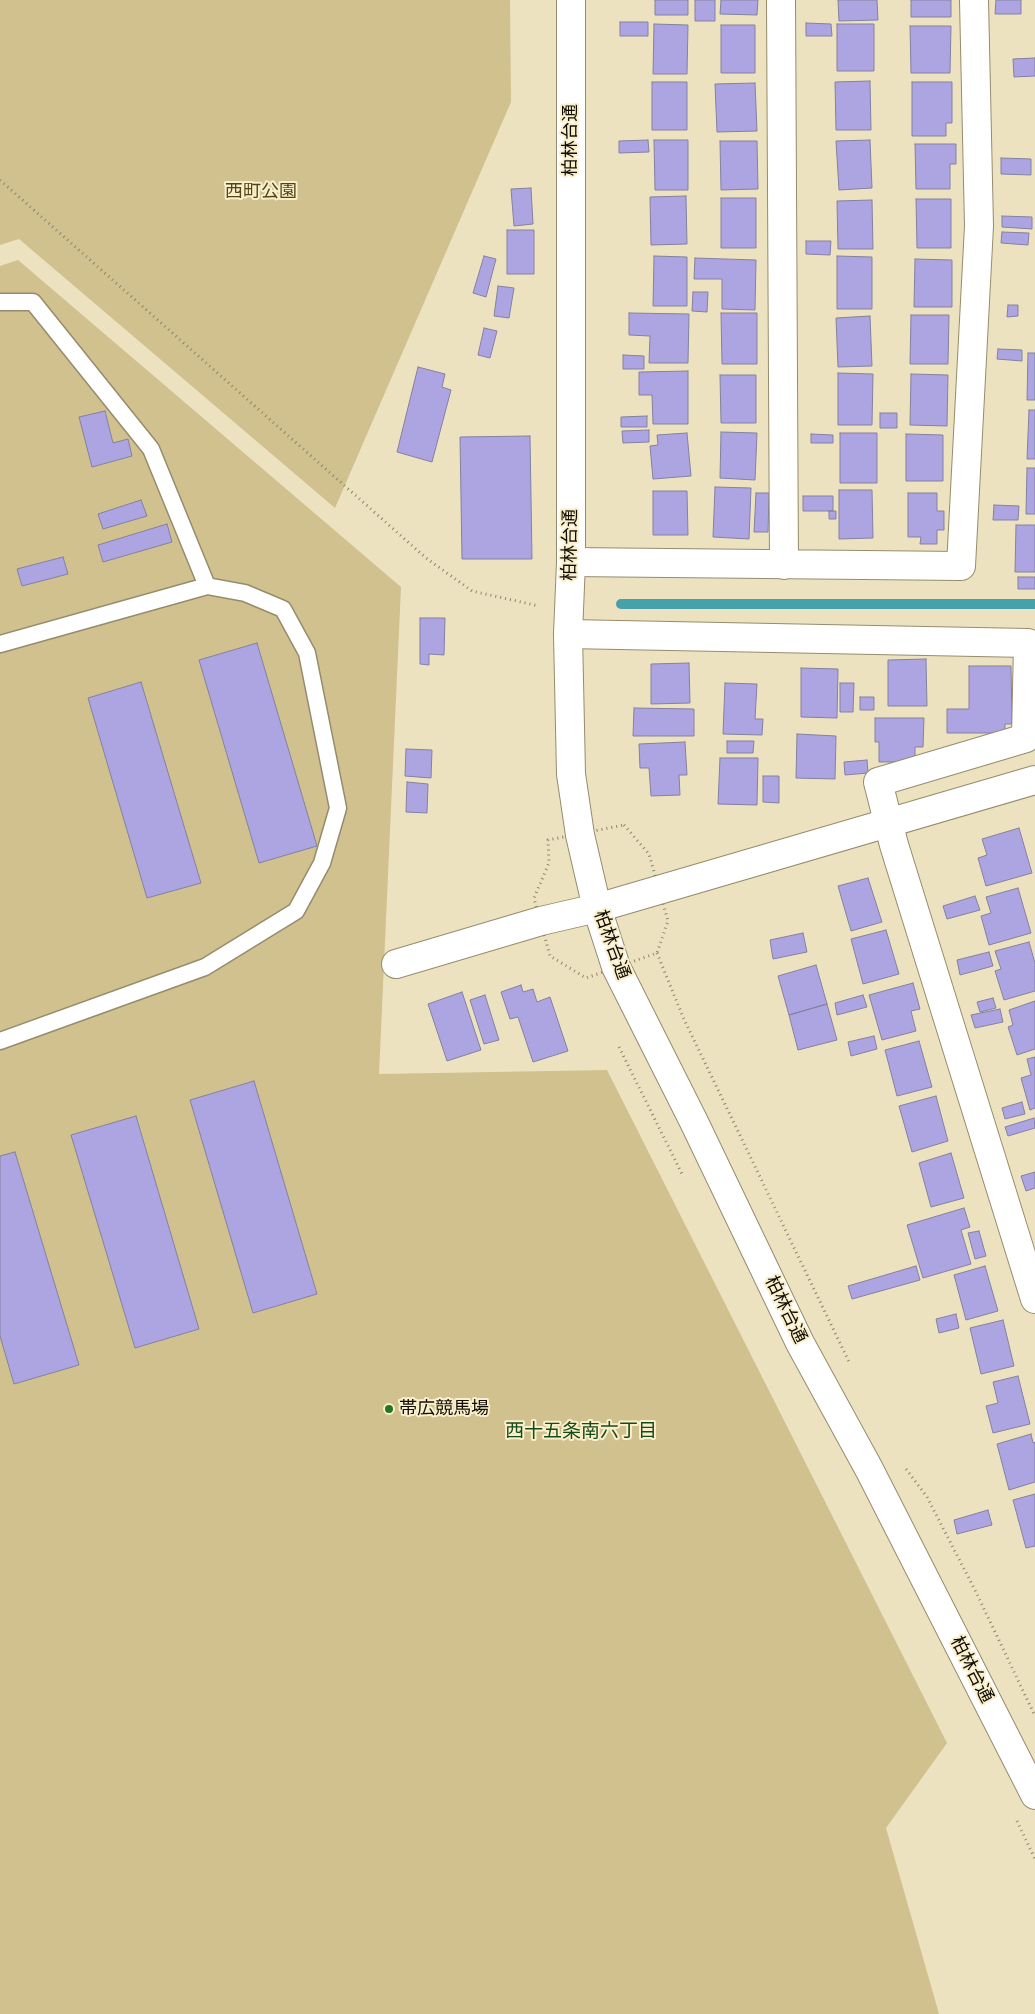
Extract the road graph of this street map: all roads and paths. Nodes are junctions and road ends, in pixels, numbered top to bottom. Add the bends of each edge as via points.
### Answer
1 (571, 0) edge
2 (781, 0) edge
3 (974, 0) edge
4 (0, 180) edge
5 (0, 302) edge
6 (571, 562) junction
7 (784, 565) junction
8 (208, 586) junction
9 (541, 606) dead end
10 (568, 634) junction
11 (0, 644) edge
12 (1035, 780) edge
13 (888, 823) junction
14 (548, 830) dead end
15 (548, 840) dead end
16 (597, 908) junction
17 (657, 953) dead end
18 (396, 964) dead end
19 (0, 1041) edge
20 (1035, 1299) edge
21 (854, 1372) dead end
22 (904, 1466) dead end
23 (1035, 1716) edge
24 (1029, 1768) edge
25 (1035, 1795) edge

1 - 6 street, 柏林台通
2 - 7 street
3 - 7 street via 979,226 961,566
4 - 9 path via 426,558 472,591
5 - 8 lane via 33,302 151,449
6 - 7 street
6 - 10 street, 柏林台通
8 - 11 lane
8 - 19 lane via 245,593 282,609 307,653 338,808 322,863 296,911 205,966
10 - 13 street via 1028,643 1026,738 878,782
10 - 16 street, 柏林台通 via 571,774 580,835
12 - 13 street
13 - 16 street
13 - 20 street
14 - 15 path
16 - 18 street via 541,921
16 - 24 street, 柏林台通 via 616,967 796,1334
17 - 21 path via 683,1017
22 - 23 path via 927,1497
24 - 25 street, 柏林台通

